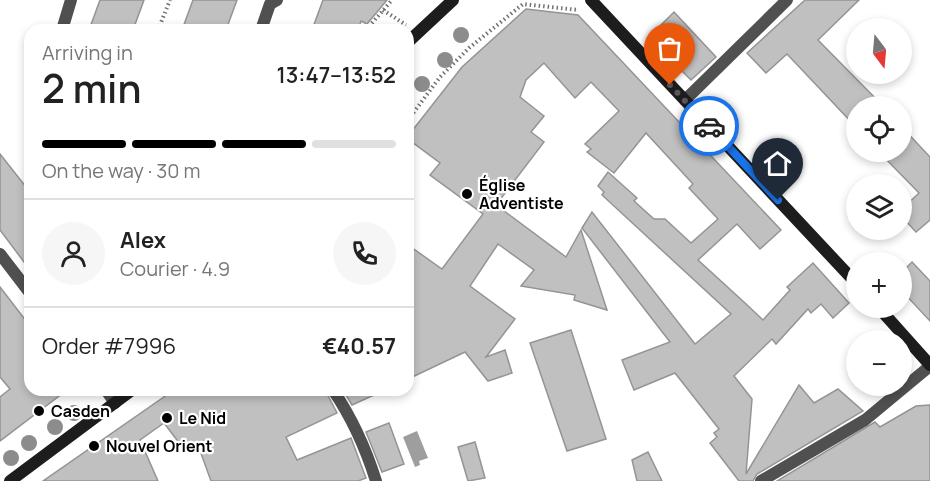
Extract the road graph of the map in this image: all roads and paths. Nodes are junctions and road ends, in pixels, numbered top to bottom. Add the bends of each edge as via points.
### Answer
1 (71, 0) edge
2 (170, 0) edge
3 (277, 0) edge
4 (392, 0) edge
5 (453, 0) edge
6 (528, 0) edge
7 (787, 0) edge
8 (588, 3) edge
9 (523, 4) junction
10 (383, 10) junction
11 (64, 24) edge
12 (160, 24) edge
13 (263, 24) edge
14 (371, 24) edge
15 (405, 24) edge
16 (414, 30) edge
17 (417, 32) junction
18 (414, 35) edge
19 (685, 100) junction
20 (414, 112) edge
21 (0, 254) edge
22 (846, 272) edge
23 (24, 285) edge
24 (888, 318) edge
25 (930, 365) edge
26 (110, 396) edge
27 (124, 396) edge
28 (337, 396) edge
29 (115, 403) junction
30 (10, 481) edge
31 (376, 481) edge
32 (761, 481) edge

1 - 11 street
2 - 12 path
3 - 13 street via 270,4
4 - 10 path
5 - 17 main road
6 - 9 path
7 - 19 street
8 - 9 path via 579,10
8 - 19 main road
9 - 20 path via 440,77
10 - 14 path
10 - 15 path
16 - 17 path
17 - 18 main road
19 - 22 main road
21 - 23 street
24 - 25 main road
25 - 32 street via 865,420
26 - 29 street
27 - 29 main road
28 - 31 street via 364,447
29 - 30 main road

